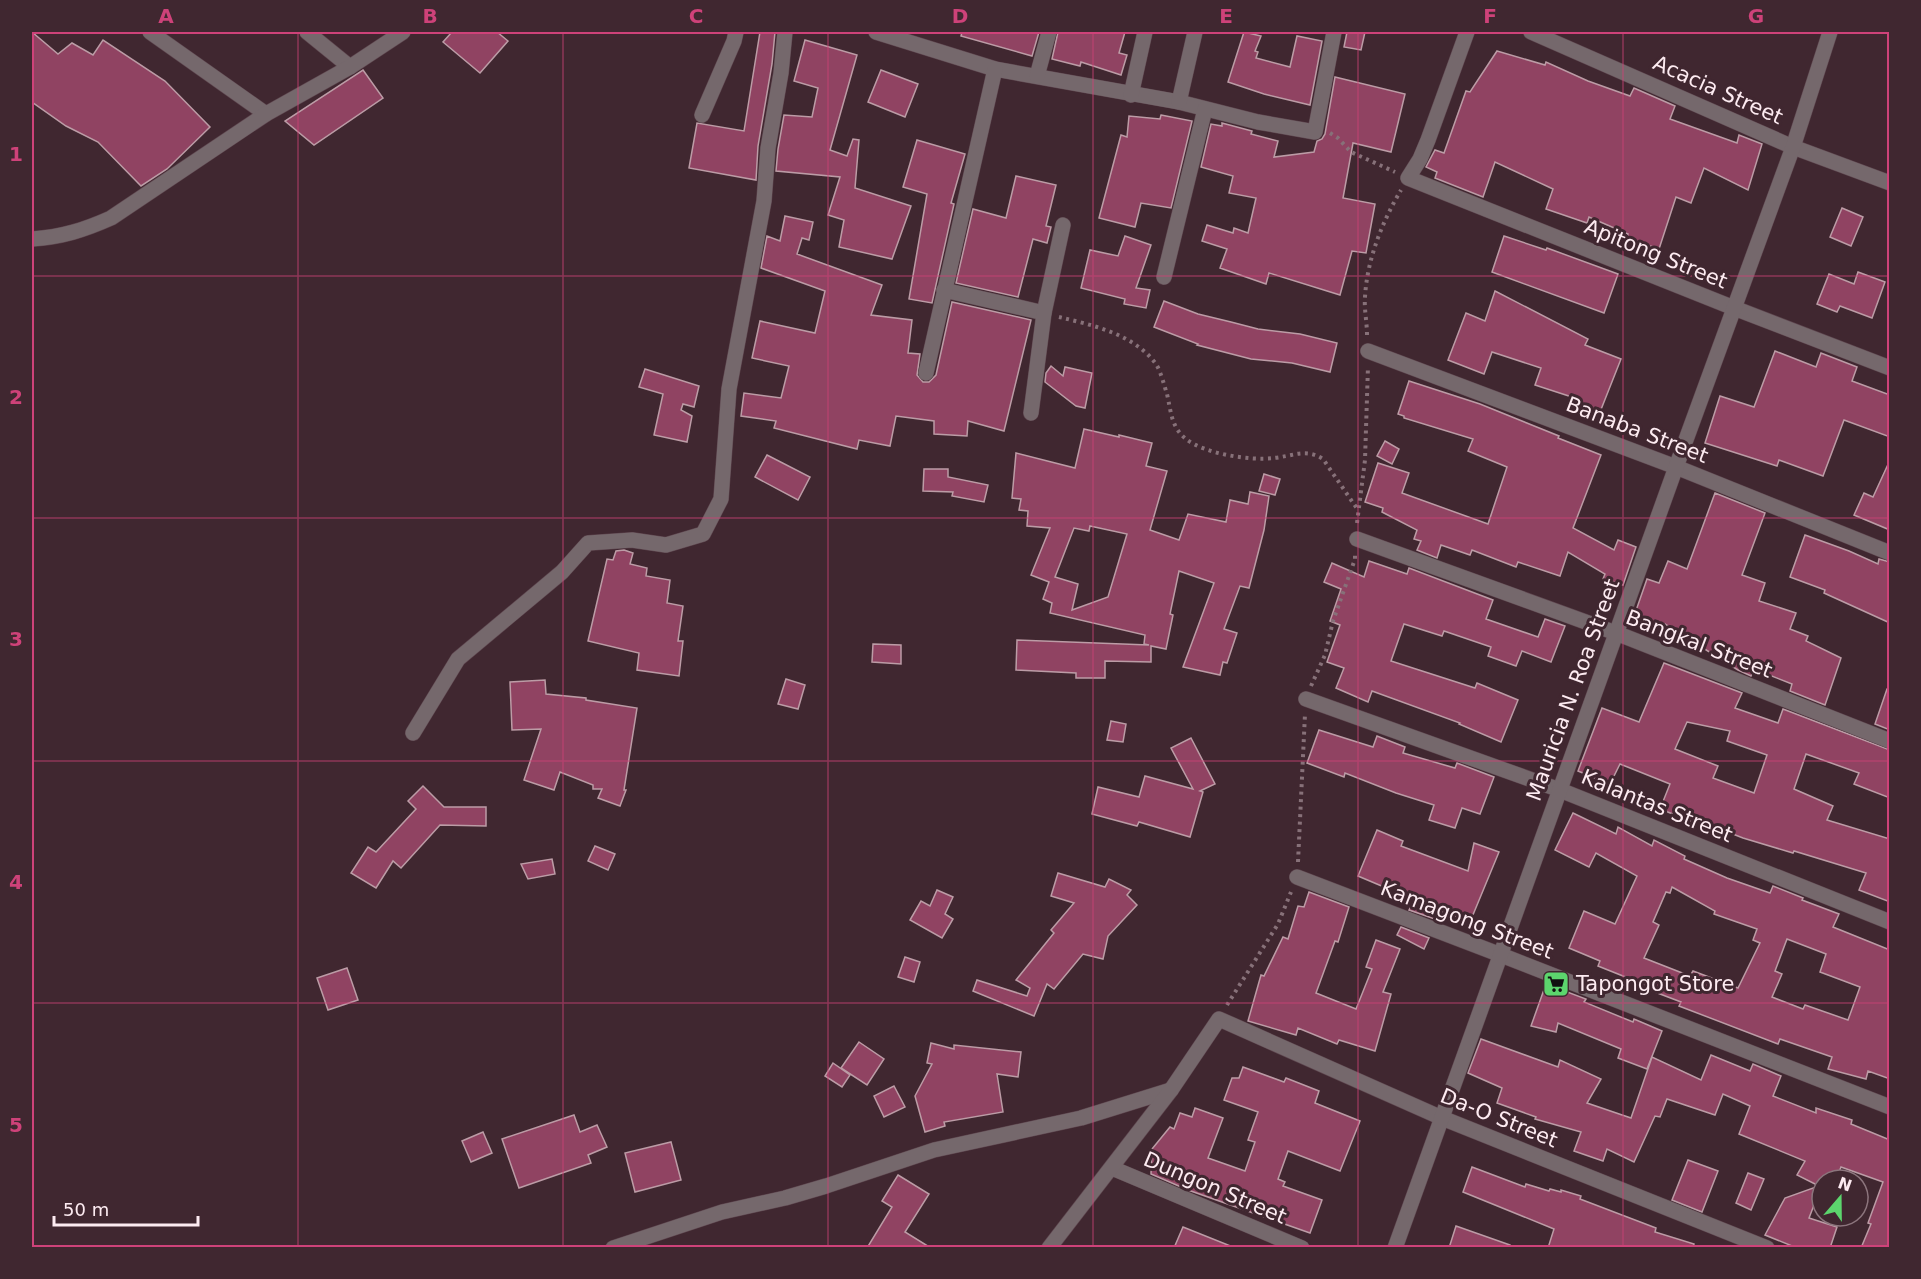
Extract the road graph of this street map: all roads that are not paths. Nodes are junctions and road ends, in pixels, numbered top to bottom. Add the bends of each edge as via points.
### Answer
1 (150, 32) edge
2 (307, 32) edge
3 (404, 32) edge
4 (736, 32) edge
5 (784, 32) edge
6 (876, 32) edge
7 (1049, 32) edge
8 (1145, 32) edge
9 (1195, 32) edge
10 (1334, 32) edge
11 (1467, 32) edge
12 (1531, 32) edge
13 (1830, 32) edge
14 (350, 67) junction
15 (995, 69) junction
16 (1037, 76) junction
17 (1131, 95) junction
18 (1179, 102) junction
19 (1205, 109) junction
20 (267, 114) junction
21 (702, 115) dead end
22 (1793, 147) junction
23 (1890, 183) edge
24 (1063, 225) dead end
25 (32, 239) edge
26 (1164, 277) dead end
27 (945, 290) junction
28 (1734, 308) junction
29 (1044, 313) junction
30 (1368, 351) road end
31 (1890, 368) edge
32 (926, 373) dead end
33 (1031, 413) dead end
34 (1676, 466) junction
35 (1357, 539) road end
36 (1890, 553) edge
37 (1616, 633) junction
38 (1306, 699) road end
39 (413, 734) dead end
40 (1890, 741) edge
41 (1560, 790) junction
42 (1297, 878) road end
43 (1890, 922) edge
44 (1502, 955) junction
45 (1171, 1090) junction
46 (1890, 1107) edge
47 (1442, 1118) junction
48 (1112, 1168) junction
49 (613, 1248) edge
50 (1049, 1248) edge
51 (1302, 1248) edge
52 (1395, 1248) edge
53 (1767, 1248) edge

1 - 20 street
2 - 14 street
3 - 14 street
4 - 21 street
5 - 39 street via 764,201 729,389 721,499 703,534 666,544 632,540 588,543 562,572 458,659
6 - 15 street
7 - 16 street
8 - 17 street
9 - 18 street
10 - 19 street via 1315,132
11 - 28 street, Apitong Street via 1428,140 1408,178
12 - 22 street, Acacia Street
13 - 22 street, Mauricia N. Roa Street
14 - 20 street
15 - 16 street
15 - 27 street
16 - 17 street
17 - 18 street
18 - 19 street
19 - 26 street
20 - 25 street via 111,218 57,237
22 - 23 street, Acacia Street
22 - 28 street, Mauricia N. Roa Street
24 - 29 street
27 - 29 street
27 - 32 street
28 - 31 street, Apitong Street
28 - 34 street, Mauricia N. Roa Street
29 - 33 street
30 - 34 street, Banaba Street
34 - 36 street, Banaba Street
34 - 37 street, Mauricia N. Roa Street
35 - 37 street, Bangkal Street
37 - 40 street, Bangkal Street
37 - 41 street, Mauricia N. Roa Street
38 - 41 street, Kalantas Street
41 - 43 street, Kalantas Street
41 - 44 street, Mauricia N. Roa Street
42 - 44 street, Kamagong Street
44 - 46 street, Kamagong Street
44 - 47 street, Mauricia N. Roa Street
45 - 47 street, Da-O Street via 1219,1019
45 - 48 street
45 - 49 street via 1081,1118 934,1150
47 - 52 street, Mauricia N. Roa Street
47 - 53 street, Da-O Street
48 - 50 street
48 - 51 street, Dungon Street

